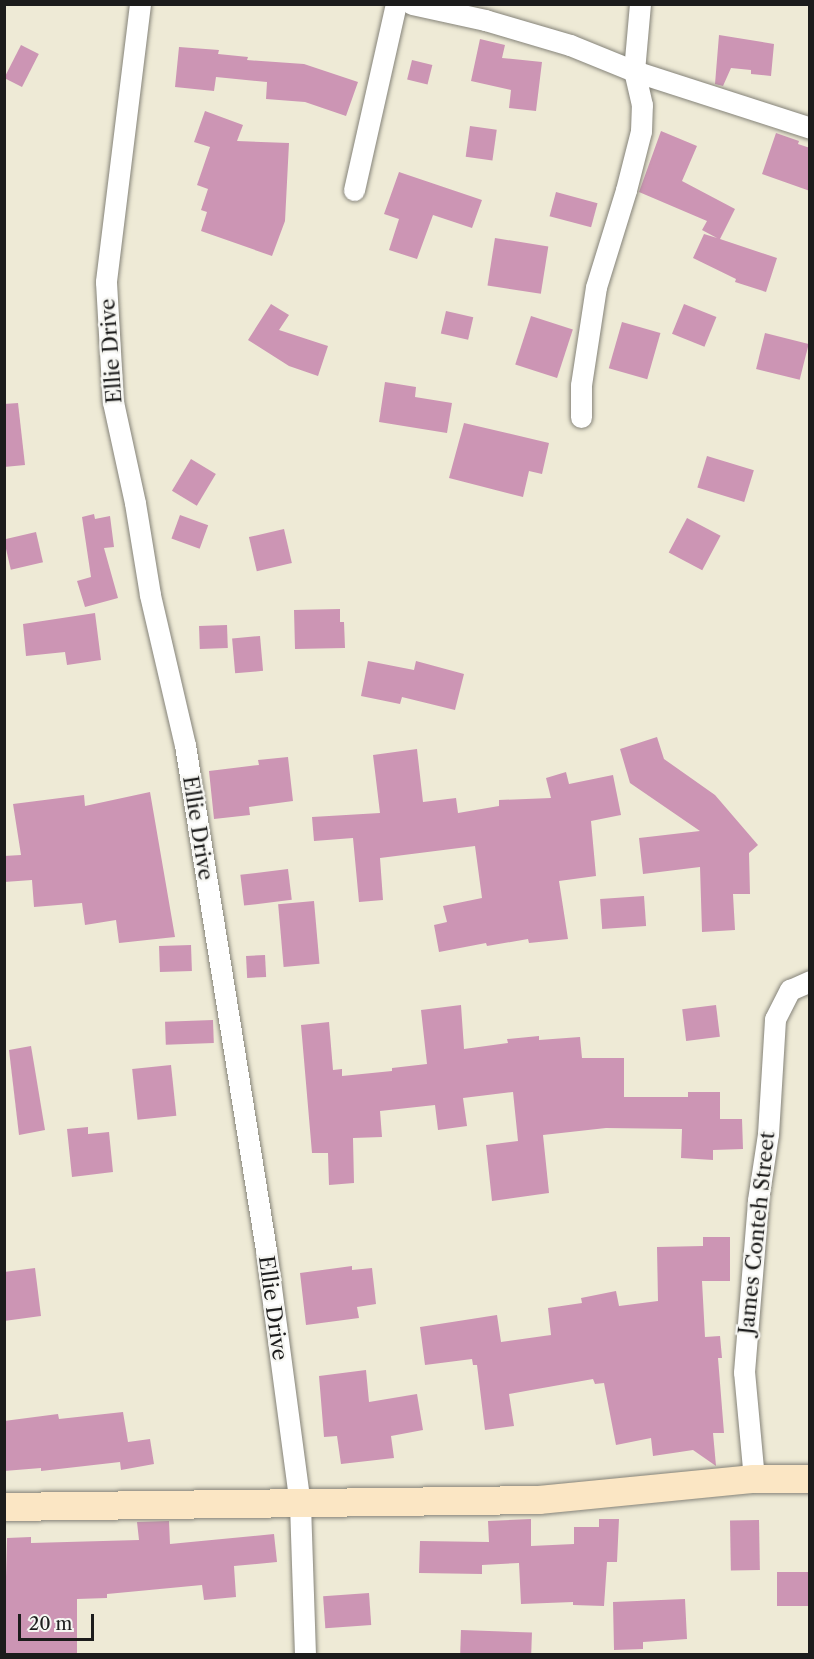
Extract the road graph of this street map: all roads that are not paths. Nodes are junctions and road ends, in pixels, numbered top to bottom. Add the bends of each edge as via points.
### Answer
1 (140, 4) edge
2 (396, 4) edge
3 (412, 4) edge
4 (640, 4) edge
5 (634, 71) junction
6 (810, 128) edge
7 (354, 190) dead end
8 (580, 417) dead end
9 (810, 981) edge
10 (754, 1479) junction
11 (810, 1479) edge
12 (300, 1504) junction
13 (4, 1507) edge
14 (304, 1654) edge

1 - 12 street, Ellie Drive via 106,282 113,402 150,595 185,745 266,1250
2 - 7 street
3 - 5 street via 570,45
4 - 5 street
5 - 6 street
5 - 8 street via 642,105 641,131 596,287
9 - 10 street, James Conteh Street via 790,990 775,1019 768,1134 758,1200 744,1372
10 - 11 main road
10 - 12 main road via 539,1500
12 - 13 main road
12 - 14 street, Ellie Drive

